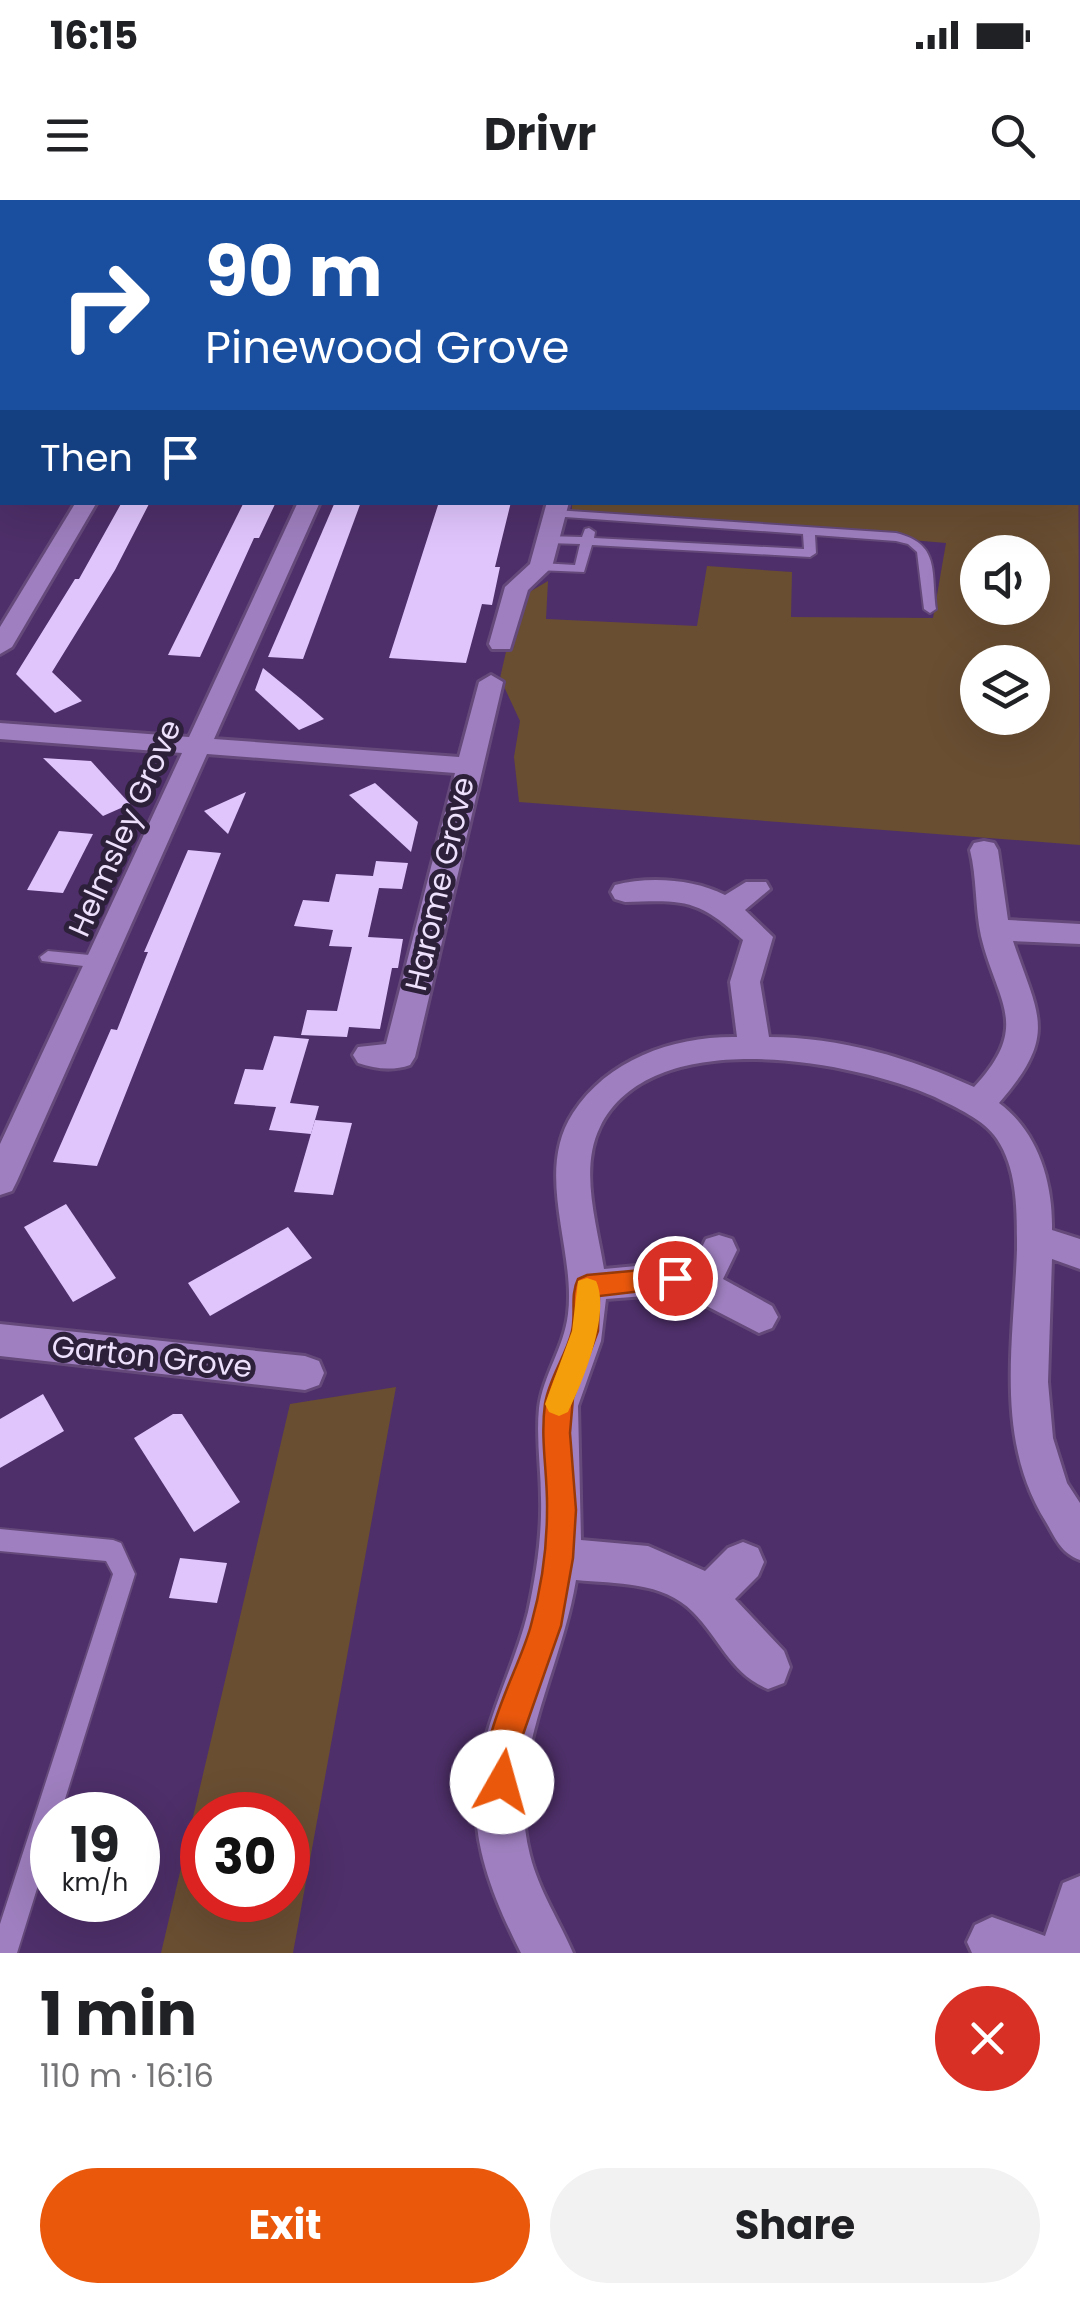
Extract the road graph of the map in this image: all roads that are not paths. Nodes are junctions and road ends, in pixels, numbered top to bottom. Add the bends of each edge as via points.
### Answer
1 (85, 505) edge
2 (308, 505) edge
3 (556, 508) edge
4 (593, 517) junction
5 (809, 531) junction
6 (548, 539) junction
7 (587, 540) junction
8 (541, 567) junction
9 (930, 609) dead end
10 (501, 644) dead end
11 (0, 646) edge
12 (491, 682) dead end
13 (0, 731) edge
14 (198, 746) junction
15 (468, 766) junction
16 (984, 850) dead end
17 (756, 889) dead end
18 (626, 892) dead end
19 (726, 908) junction
20 (995, 930) junction
21 (1080, 934) edge
22 (48, 957) dead end
23 (100, 962) junction
24 (754, 1046) junction
25 (369, 1055) dead end
26 (978, 1104) junction
27 (0, 1181) edge
28 (1045, 1242) junction
29 (720, 1250) dead end
30 (1080, 1254) edge
31 (703, 1283) junction
32 (587, 1286) junction
33 (760, 1316) dead end
34 (0, 1340) edge
35 (304, 1373) dead end
36 (0, 1540) edge
37 (1080, 1540) edge
38 (558, 1558) junction
39 (744, 1562) dead end
40 (708, 1597) junction
41 (768, 1667) dead end
42 (1080, 1900) edge
43 (4, 1953) edge
44 (548, 1953) edge
45 (1064, 1953) edge

1 - 11 street
2 - 14 street, Helmsley Grove
3 - 4 lane
3 - 6 street
4 - 5 lane
4 - 7 lane
5 - 7 lane via 810,553
5 - 9 lane via 912,541 923,551
6 - 7 lane
6 - 8 street
7 - 8 lane via 580,570
8 - 10 street via 517,587
12 - 15 street, Harome Grove
13 - 14 street
14 - 15 street
14 - 23 street, Helmsley Grove
15 - 25 street, Harome Grove via 399,1057
16 - 20 street
17 - 19 street
18 - 19 street via 694,892
19 - 24 street via 758,936 744,985
20 - 21 street
20 - 26 street via 1026,1022 1019,1052
22 - 23 lane
23 - 27 street, Helmsley Grove
24 - 26 street via 790,1047 929,1079
24 - 32 street via 662,1060 611,1084 585,1120 574,1161 574,1212
26 - 28 street via 1009,1127 1029,1154 1045,1192
28 - 30 street
28 - 37 street via 1033,1419 1044,1476
29 - 31 street
31 - 32 street via 675,1278
31 - 33 street
32 - 38 street via 585,1331 559,1398
34 - 35 street, Garton Grove
36 - 43 lane via 112,1551 124,1574
38 - 40 street via 648,1566
38 - 44 street via 546,1626 504,1743 500,1821 524,1915
39 - 40 street
40 - 41 street
42 - 45 street

